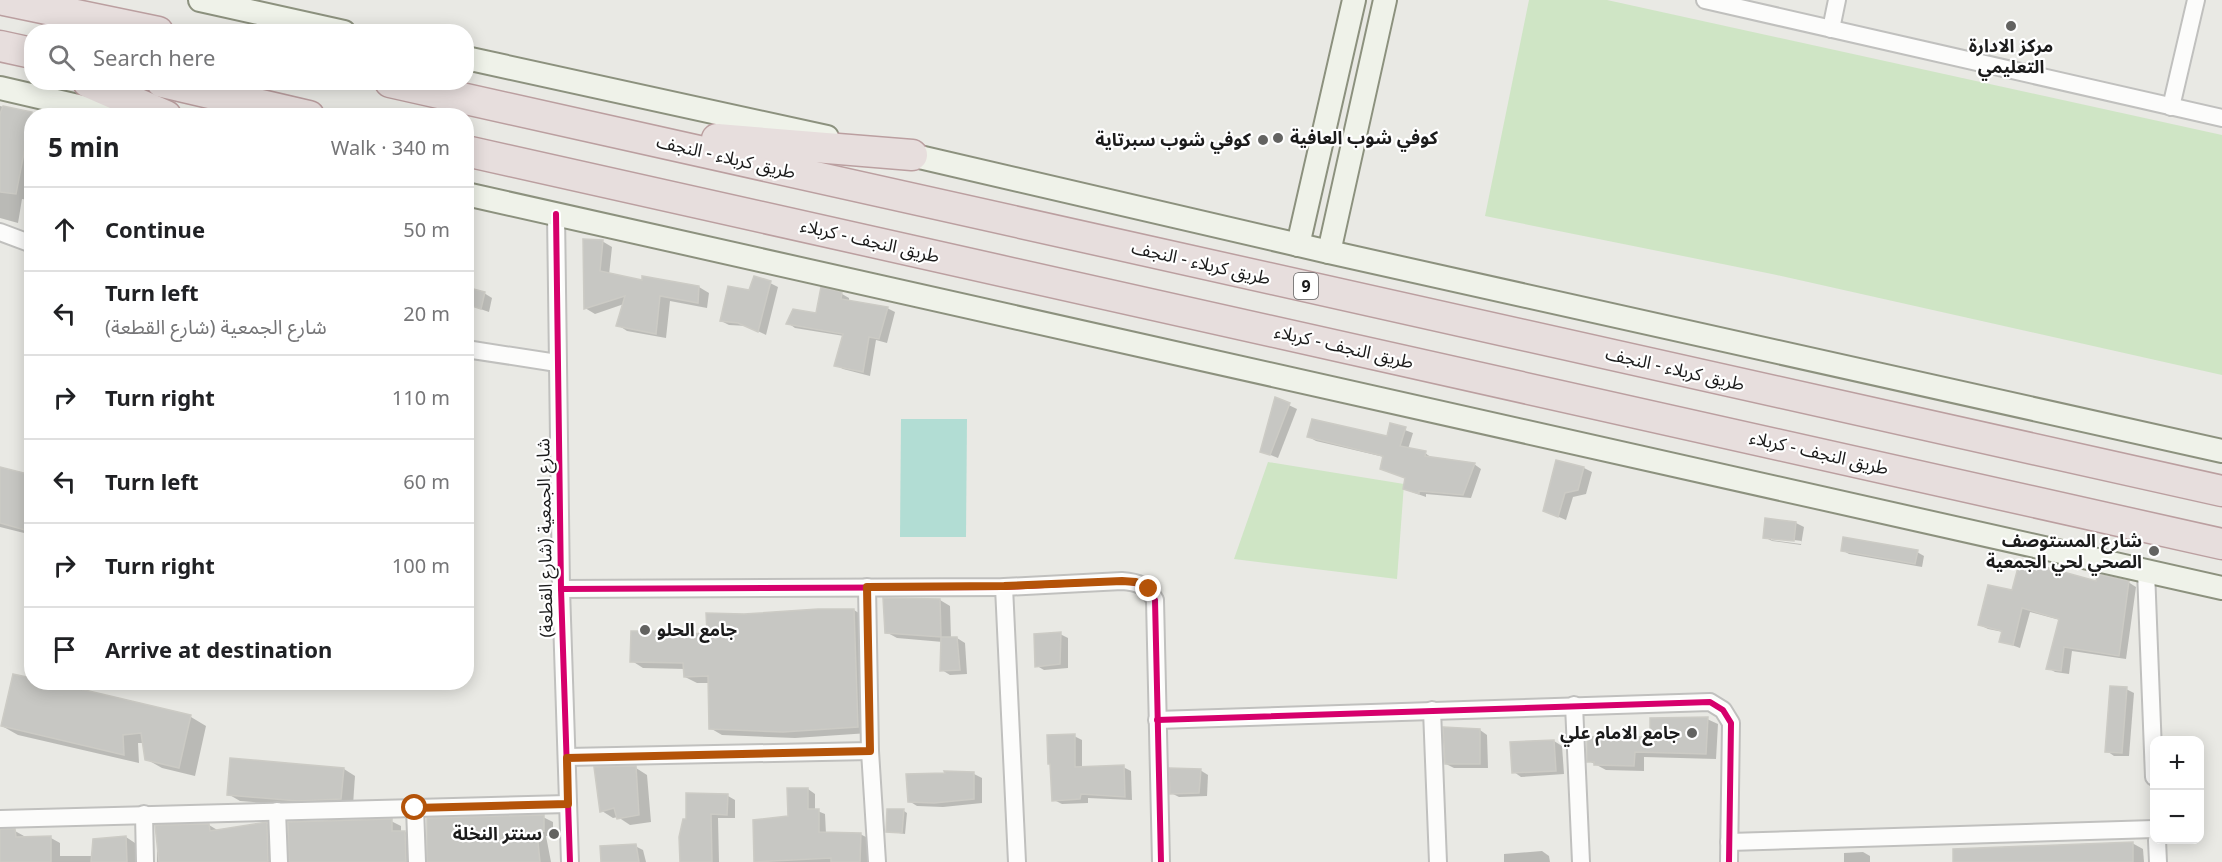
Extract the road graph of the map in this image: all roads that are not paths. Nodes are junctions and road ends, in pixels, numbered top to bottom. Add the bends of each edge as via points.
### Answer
1 (4, 0) edge
2 (200, 0) edge
3 (1354, 0) edge
4 (1385, 0) edge
5 (1705, 0) edge
6 (1837, 0) edge
7 (2196, 0) edge
8 (51, 4) edge
9 (97, 10) edge
10 (136, 24) edge
11 (308, 24) edge
12 (1831, 29) junction
13 (474, 60) edge
14 (0, 88) edge
15 (106, 90) edge
16 (197, 90) edge
17 (426, 90) edge
18 (2171, 107) junction
19 (87, 108) edge
20 (148, 108) edge
21 (274, 108) edge
22 (2222, 118) edge
23 (604, 129) junction
24 (474, 153) edge
25 (912, 155) junction
26 (474, 196) edge
27 (556, 214) junction
28 (0, 232) edge
29 (24, 241) edge
30 (1298, 245) junction
31 (1329, 252) junction
32 (474, 350) edge
33 (557, 363) junction
34 (2222, 451) edge
35 (2222, 491) edge
36 (2222, 544) edge
37 (2146, 571) junction
38 (1004, 586) junction
39 (867, 587) junction
40 (2222, 588) edge
41 (561, 590) junction
42 (1574, 705) junction
43 (1432, 710) junction
44 (1157, 720) junction
45 (2152, 736) edge
46 (870, 751) junction
47 (567, 758) junction
48 (568, 804) junction
49 (415, 808) junction
50 (277, 811) junction
51 (144, 814) junction
52 (0, 819) edge
53 (2150, 828) edge
54 (1729, 842) junction
55 (2157, 844) edge
56 (145, 862) edge
57 (279, 862) edge
58 (417, 862) edge
59 (570, 862) edge
60 (877, 862) edge
61 (1017, 862) edge
62 (1161, 862) edge
63 (1438, 862) edge
64 (1581, 862) edge
65 (1729, 862) edge
66 (2158, 862) edge

1 - 8 highway
2 - 11 main road
3 - 30 main road
4 - 31 main road
5 - 12 street
6 - 12 street
7 - 18 street
8 - 9 highway
9 - 10 highway
12 - 18 street
13 - 25 main road
14 - 19 main road
15 - 20 highway
16 - 21 highway
17 - 23 highway, طريق کربلاء - النجف / 9
18 - 22 street
23 - 25 highway
23 - 35 highway, طريق کربلاء - النجف / 9
24 - 36 highway, طريق النجف - کربلاء
25 - 30 main road
26 - 27 main road
27 - 33 street, شارع الجمعية (شارع القطعة)
27 - 37 main road
28 - 29 street
30 - 31 main road
31 - 34 main road
32 - 33 street
33 - 41 street, شارع الجمعية (شارع القطعة)
37 - 40 main road
37 - 45 street
38 - 39 street
38 - 44 street via 1122,581 1136,582 1149,589 1156,608
38 - 61 street
39 - 41 street
39 - 46 street
41 - 47 street, شارع الجمعية (شارع القطعة)
42 - 43 street
42 - 54 street via 1710,702 1723,710 1731,723
42 - 64 street
43 - 44 street
43 - 63 street
44 - 62 street
46 - 47 street
46 - 60 street
47 - 48 street, شارع الجمعية (شارع القطعة)
48 - 49 street
48 - 59 street, شارع الجمعية (شارع القطعة)
49 - 50 street
49 - 58 street
50 - 51 street
50 - 57 street
51 - 52 street
51 - 56 street
53 - 54 street
54 - 65 street
55 - 66 street

